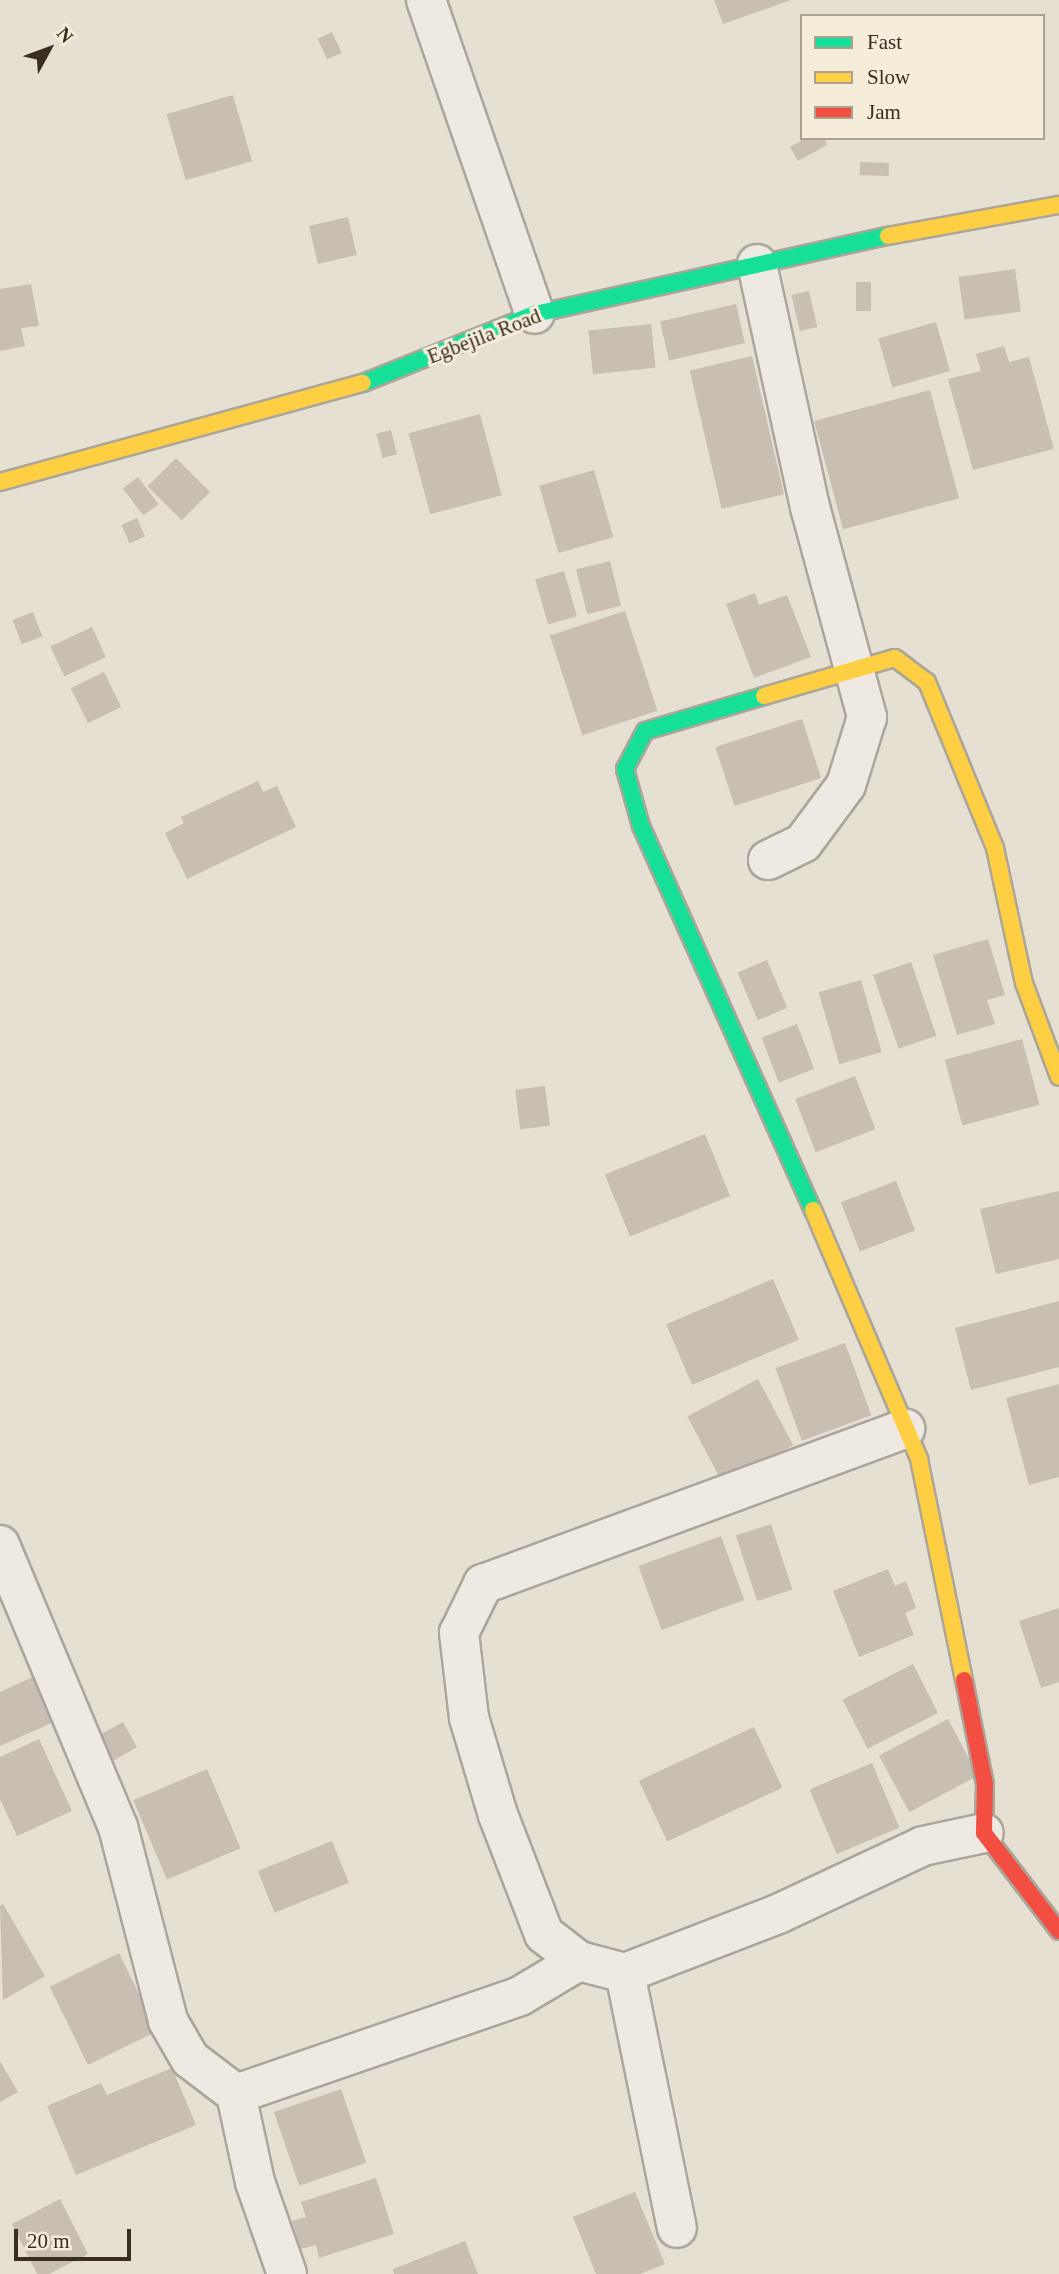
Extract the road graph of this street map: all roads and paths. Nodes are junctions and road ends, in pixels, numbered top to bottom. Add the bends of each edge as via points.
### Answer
1 (426, 0) edge
2 (1059, 205) edge
3 (757, 264) junction
4 (535, 314) junction
5 (0, 482) edge
6 (854, 668) junction
7 (768, 860) dead end
8 (1059, 1077) edge
9 (905, 1429) junction
10 (0, 1545) edge
11 (984, 1833) junction
12 (1059, 1931) edge
13 (579, 1961) junction
14 (625, 1973) junction
15 (236, 2094) junction
16 (677, 2228) dead end
17 (287, 2274) edge

1 - 4 street
2 - 3 street, Egbejila Road
3 - 4 street, Egbejila Road
3 - 6 street via 810,507
4 - 5 street, Egbejila Road via 365,382
6 - 7 street via 867,717 846,785 803,843
6 - 8 street via 895,658 928,682 995,848 1024,983
6 - 9 street via 645,731 625,769 641,826 866,1329
9 - 11 street via 926,1489 972,1716 985,1784
9 - 13 street via 483,1584 459,1633 469,1718 498,1815 544,1934
10 - 15 street via 118,1828 168,2021 190,2059
11 - 12 street
11 - 14 street via 923,1846 778,1914
13 - 14 street
13 - 15 street via 520,1996
14 - 16 street
15 - 17 street via 255,2182

